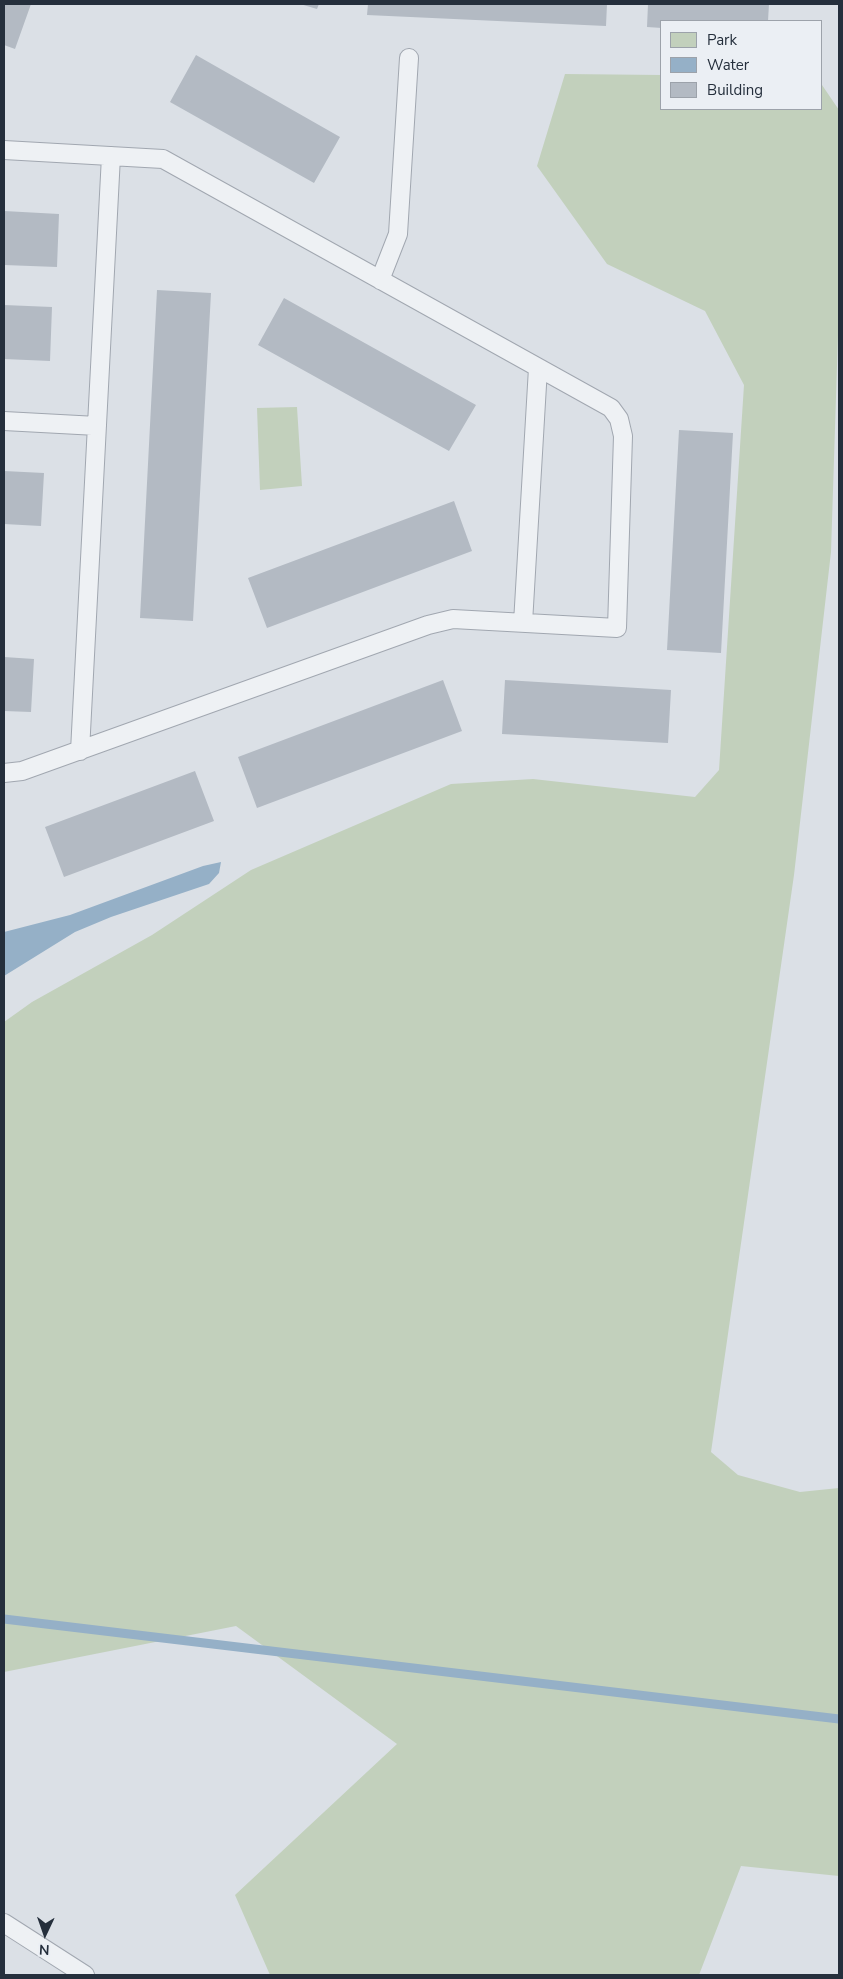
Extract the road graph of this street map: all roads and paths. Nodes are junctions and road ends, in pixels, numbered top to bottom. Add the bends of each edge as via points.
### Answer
1 (409, 58) dead end
2 (4, 150) edge
3 (111, 156) junction
4 (380, 280) junction
5 (538, 368) junction
6 (4, 421) edge
7 (97, 426) junction
8 (523, 623) junction
9 (80, 751) junction
10 (4, 773) edge
11 (4, 1923) edge
12 (85, 1975) edge

1 - 4 lane via 398,234
2 - 3 lane
3 - 4 lane via 163,159
3 - 7 lane
4 - 5 lane
5 - 8 lane
5 - 8 lane via 611,408 619,419 623,436 617,628
6 - 7 lane
7 - 9 lane
8 - 9 lane via 453,619 428,625
9 - 10 lane via 22,771
11 - 12 lane

